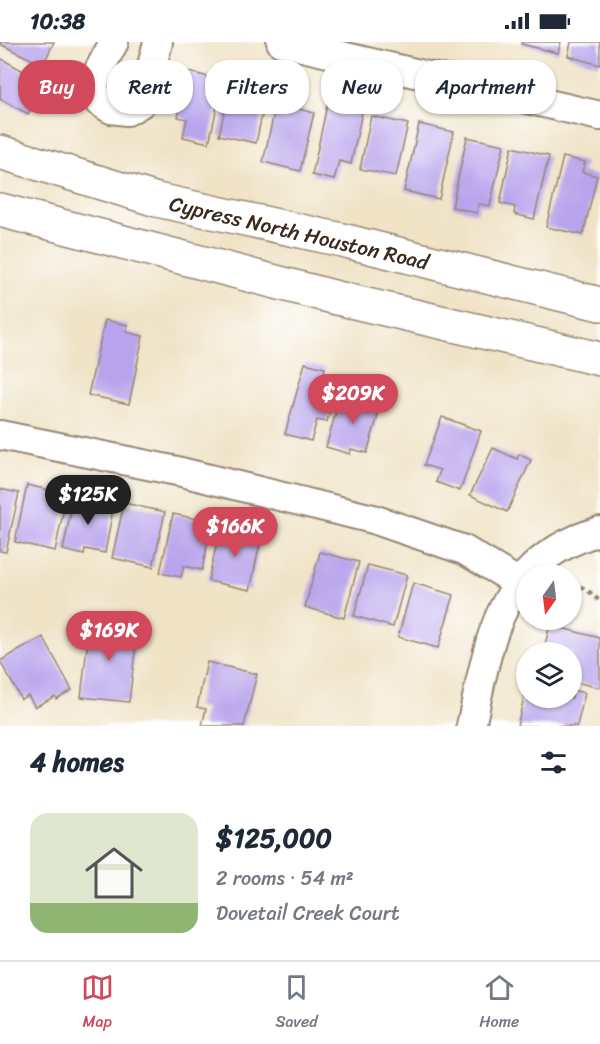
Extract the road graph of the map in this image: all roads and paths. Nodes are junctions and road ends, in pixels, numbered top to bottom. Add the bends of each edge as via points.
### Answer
1 (114, 42) edge
2 (158, 42) edge
3 (281, 42) edge
4 (600, 116) edge
5 (0, 152) edge
6 (0, 210) edge
7 (600, 304) edge
8 (600, 359) edge
9 (0, 435) edge
10 (600, 531) edge
11 (536, 564) edge
12 (516, 574) edge
13 (582, 588) edge
14 (516, 589) edge
15 (600, 602) edge
16 (471, 726) edge

1 - 2 street via 94,87 99,102 127,111 141,103
3 - 4 street
5 - 7 main road, Cypress North Houston Road via 157,200 342,240
6 - 8 main road via 337,298
9 - 12 street via 177,471 373,519 464,550
10 - 11 street via 563,546
13 - 15 path
14 - 16 street via 497,623

